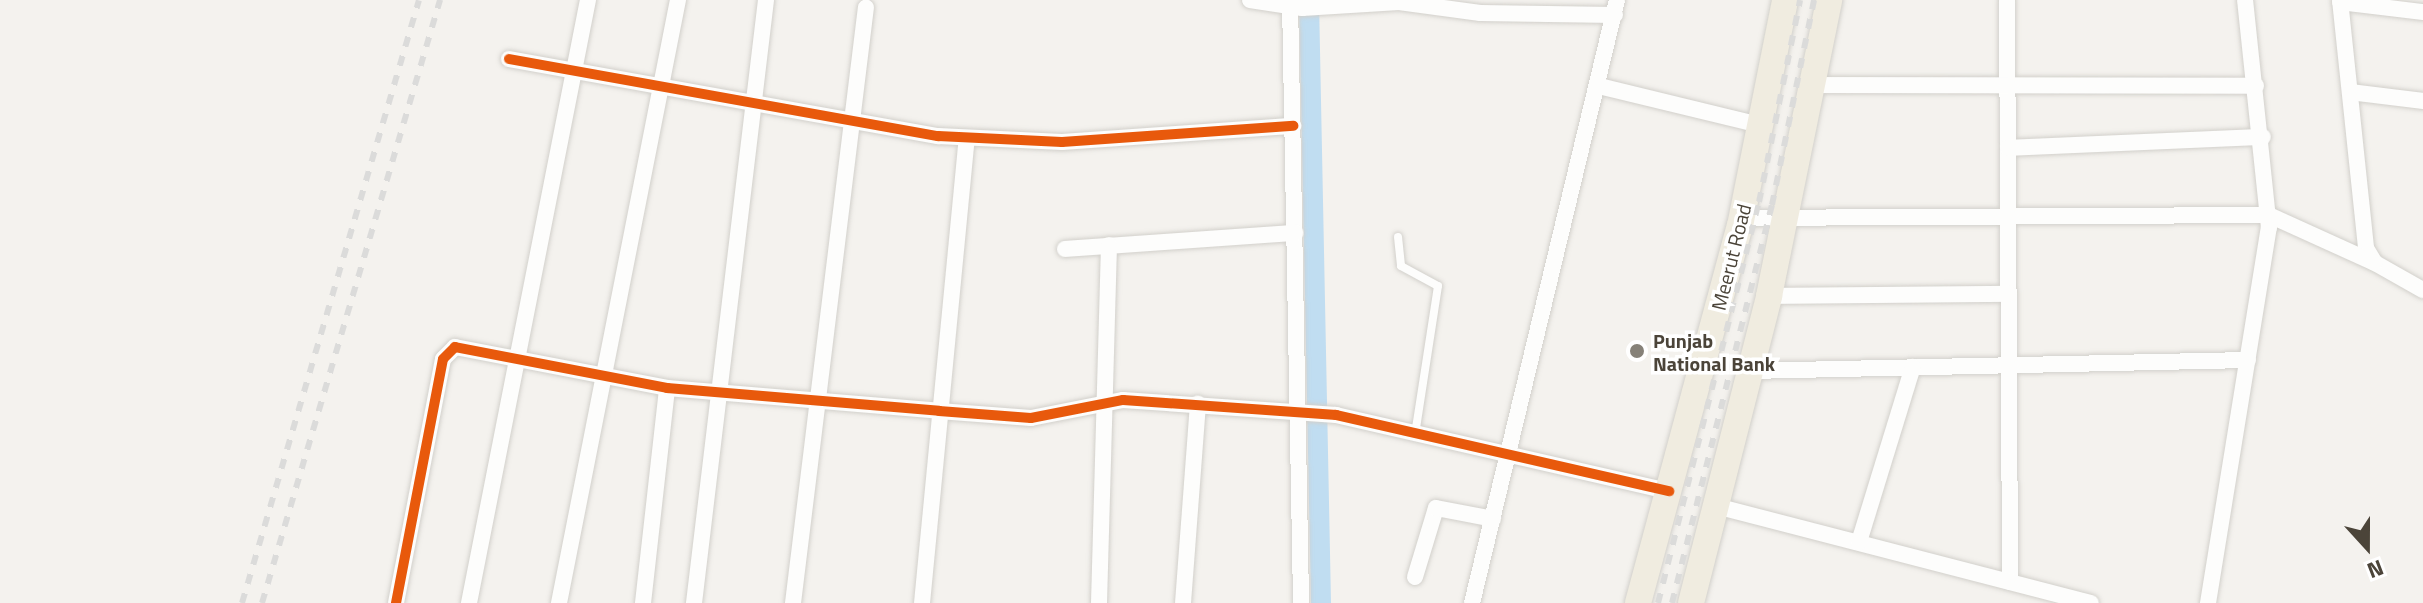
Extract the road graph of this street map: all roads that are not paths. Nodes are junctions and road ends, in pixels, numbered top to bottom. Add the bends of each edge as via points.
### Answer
1 (588, 0) edge
2 (678, 0) edge
3 (766, 0) edge
4 (1250, 0) edge
5 (1785, 0) edge
6 (1829, 0) edge
7 (2007, 0) edge
8 (2245, 0) edge
9 (1385, 1) edge
10 (2340, 1) edge
11 (1294, 5) edge
12 (866, 7) dead end
13 (1616, 8) edge
14 (2423, 12) edge
15 (509, 59) dead end
16 (575, 72) junction
17 (1811, 85) junction
18 (1599, 86) junction
19 (2256, 86) junction
20 (663, 89) junction
21 (2007, 89) junction
22 (2350, 92) junction
23 (2423, 101) edge
24 (751, 106) junction
25 (853, 125) junction
26 (1760, 125) junction
27 (1293, 126) junction
28 (2263, 137) junction
29 (967, 138) junction
30 (2008, 148) junction
31 (2269, 215) junction
32 (2008, 216) junction
33 (1742, 218) junction
34 (1785, 218) junction
35 (1295, 233) junction
36 (1398, 237) dead end
37 (1109, 245) junction
38 (1065, 249) dead end
39 (2375, 263) junction
40 (2423, 290) edge
41 (2008, 294) junction
42 (1769, 296) junction
43 (2248, 360) junction
44 (518, 362) junction
45 (2008, 366) junction
46 (1913, 367) junction
47 (1748, 371) junction
48 (605, 380) junction
49 (667, 388) junction
50 (721, 392) junction
51 (818, 400) junction
52 (1105, 400) junction
53 (1198, 404) junction
54 (939, 411) junction
55 (1305, 413) junction
56 (1416, 428) junction
57 (1509, 450) junction
58 (1669, 491) junction
59 (1716, 506) junction
60 (1493, 519) junction
61 (1859, 542) junction
62 (1415, 577) dead end
63 (2010, 582) junction
64 (396, 603) edge
65 (469, 603) edge
66 (559, 603) edge
67 (643, 603) edge
68 (694, 603) edge
69 (793, 603) edge
70 (922, 603) edge
71 (1099, 603) edge
72 (1183, 603) edge
73 (1301, 603) edge
74 (1472, 603) edge
75 (1638, 603) edge
76 (1691, 603) edge
77 (2091, 603) edge
78 (2208, 603) edge

1 - 16 street
2 - 20 street
3 - 24 street
4 - 11 street
5 - 26 highway, Meerut Road
6 - 17 highway
7 - 21 street
8 - 19 street
9 - 11 street via 1320,8
9 - 13 street
10 - 14 street
10 - 22 street
11 - 27 street
12 - 25 street
13 - 18 street
15 - 16 street
16 - 20 street
16 - 44 street
17 - 21 street
17 - 34 highway
18 - 26 street
18 - 57 street
19 - 21 street
19 - 28 street
20 - 24 street
20 - 48 street
21 - 30 street
22 - 23 street
22 - 39 street via 2366,248
24 - 25 street
24 - 50 street
25 - 29 street
25 - 51 street
26 - 33 highway, Meerut Road
27 - 29 street via 1062,142
27 - 35 street
28 - 30 street
28 - 31 street
29 - 54 street
30 - 32 street
31 - 32 street
31 - 39 street
31 - 43 street
32 - 34 street
32 - 41 street
33 - 34 street
33 - 58 highway, Meerut Road
34 - 42 highway
35 - 37 street
35 - 55 street
36 - 56 lane via 1401,266 1438,286
37 - 38 street
37 - 52 street
39 - 40 street
41 - 42 street
41 - 45 street
42 - 47 highway
43 - 45 street
43 - 78 street
44 - 48 street
44 - 64 street via 463,348 446,351
44 - 65 street
45 - 46 street
45 - 63 street
46 - 47 street
46 - 61 street
47 - 59 highway
48 - 49 street
48 - 66 street
49 - 50 street
49 - 67 street
50 - 51 street
50 - 68 street
51 - 54 street
51 - 69 street
52 - 53 street
52 - 54 street via 1044,417
52 - 71 street
53 - 55 street
53 - 72 street
54 - 70 street
55 - 56 street
55 - 73 street
56 - 57 street
57 - 58 street
57 - 60 street
58 - 75 highway, Meerut Road
59 - 61 street
59 - 76 highway
60 - 62 street via 1436,508
60 - 74 street
61 - 63 street
63 - 77 street

